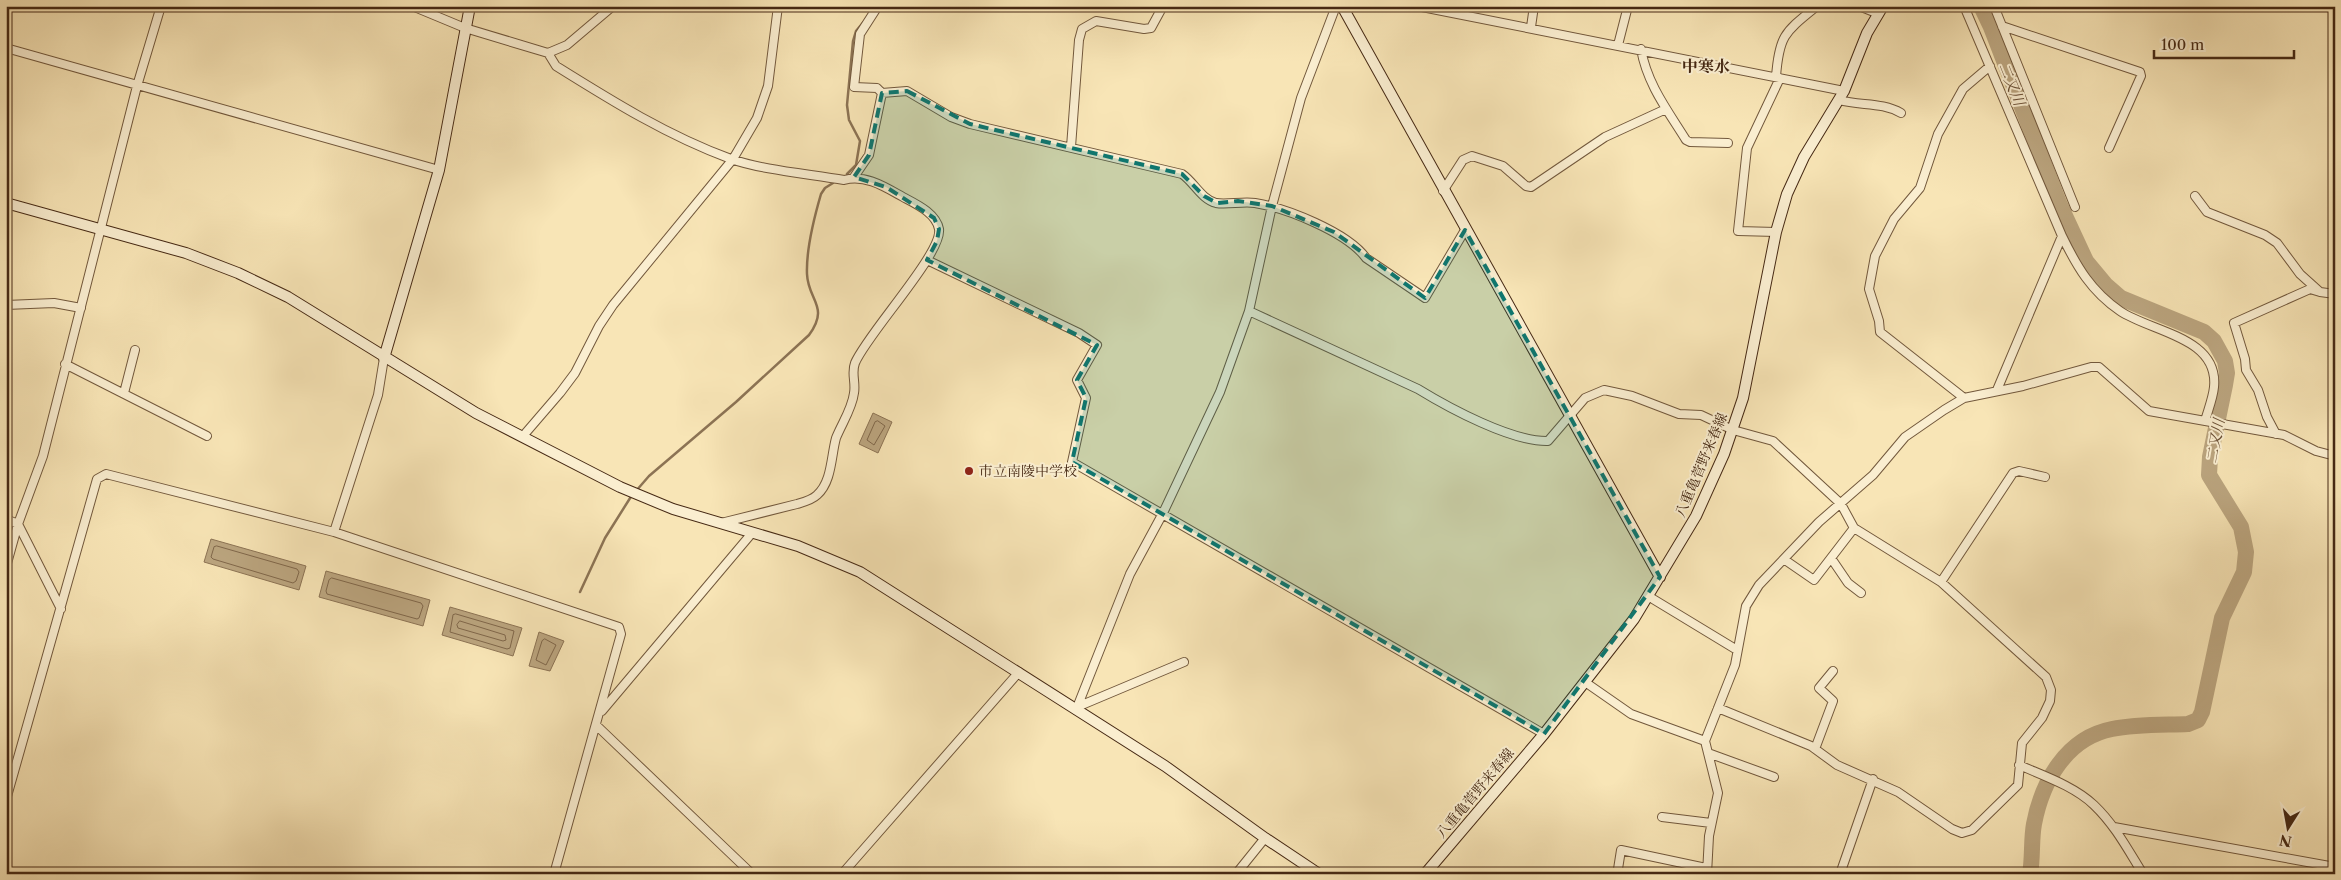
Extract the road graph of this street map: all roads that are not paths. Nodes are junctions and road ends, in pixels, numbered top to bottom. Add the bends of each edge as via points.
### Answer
1 (161, 6) edge
2 (412, 6) edge
3 (470, 6) edge
4 (613, 6) edge
5 (778, 6) edge
6 (878, 6) edge
7 (1163, 6) edge
8 (1336, 6) edge
9 (1342, 6) edge
10 (1417, 6) edge
11 (1534, 6) edge
12 (1628, 6) edge
13 (1817, 6) edge
14 (1859, 6) edge
15 (1964, 6) edge
16 (1994, 6) edge
17 (1881, 10) edge
18 (2002, 26) junction
19 (465, 28) junction
20 (1531, 28) junction
21 (1618, 45) junction
22 (6, 48) edge
23 (1641, 49) junction
24 (548, 53) junction
25 (1990, 66) junction
26 (1778, 77) junction
27 (137, 86) junction
28 (882, 93) junction
29 (1842, 96) junction
30 (1666, 109) junction
31 (1902, 113) dead end
32 (1728, 143) dead end
33 (1071, 147) junction
34 (2109, 148) dead end
35 (733, 159) junction
36 (439, 170) junction
37 (854, 177) junction
38 (1443, 191) junction
39 (2195, 196) dead end
40 (6, 203) edge
41 (1272, 206) junction
42 (2075, 207) dead end
43 (102, 230) junction
44 (1465, 230) junction
45 (1776, 232) junction
46 (2062, 236) junction
47 (927, 260) junction
48 (2320, 292) junction
49 (2335, 294) edge
50 (6, 305) edge
51 (81, 308) junction
52 (1249, 312) junction
53 (135, 350) dead end
54 (384, 358) junction
55 (66, 364) junction
56 (1996, 390) junction
57 (124, 393) junction
58 (1964, 398) junction
59 (1569, 416) junction
60 (2205, 421) junction
61 (1733, 430) junction
62 (2276, 434) junction
63 (207, 436) dead end
64 (523, 436) junction
65 (2335, 456) edge
66 (2046, 477) dead end
67 (1842, 504) junction
68 (1163, 513) junction
69 (6, 519) edge
70 (18, 524) junction
71 (719, 524) junction
72 (1854, 528) junction
73 (334, 532) junction
74 (752, 532) junction
75 (1831, 558) junction
76 (1785, 560) junction
77 (6, 567) edge
78 (1660, 577) junction
79 (1941, 582) junction
80 (1861, 593) dead end
81 (1648, 596) junction
82 (61, 610) junction
83 (1737, 650) junction
84 (1184, 662) dead end
85 (1833, 671) dead end
86 (1019, 672) junction
87 (1585, 682) junction
88 (1076, 708) junction
89 (1718, 708) junction
90 (600, 714) junction
91 (596, 725) junction
92 (1544, 734) junction
93 (1705, 741) junction
94 (1815, 749) junction
95 (1708, 753) junction
96 (2019, 765) junction
97 (1774, 777) dead end
98 (1872, 779) junction
99 (6, 800) edge
100 (1662, 817) dead end
101 (1712, 824) junction
102 (2114, 827) junction
103 (1265, 838) junction
104 (2335, 867) edge
105 (1618, 869) dead end
106 (1706, 871) edge
107 (554, 874) edge
108 (752, 874) edge
109 (842, 874) edge
110 (1236, 874) edge
111 (1319, 874) edge
112 (1425, 874) edge
113 (1840, 874) edge
114 (2144, 874) edge

1 - 27 street
2 - 19 street
3 - 19 street
4 - 24 street via 567,45
5 - 35 street via 764,101
6 - 28 street via 860,34 854,87 877,88
7 - 33 street via 1151,28 1096,21 1082,30
8 - 41 street via 1301,98
9 - 38 street
10 - 20 street
11 - 20 street
12 - 21 street
13 - 26 street via 1792,26 1782,42 1778,50
14 - 17 street
15 - 25 street
16 - 18 street
17 - 29 street, 八重亀菅野来春線 via 1867,33
18 - 34 street via 2140,72
18 - 42 street
19 - 24 street
19 - 36 street
20 - 21 street
21 - 23 street
22 - 27 street
23 - 26 street
23 - 30 street via 1650,80
24 - 35 street via 556,66 640,118
25 - 46 street
25 - 58 street via 1963,89 1938,134 1920,188 1894,219 1881,241 1869,289 1880,332
26 - 29 street
26 - 45 street via 1747,148 1738,231
27 - 36 street
27 - 43 street
28 - 33 street via 907,91 970,124
28 - 37 street via 869,155
29 - 31 street via 1854,104 1881,104
29 - 45 street, 八重亀菅野来春線 via 1804,157 1787,194
30 - 32 street via 1690,142
30 - 38 street via 1605,137 1531,186 1526,186 1503,166 1472,156 1463,160
33 - 41 street via 1182,174 1204,196 1217,203 1238,201
35 - 37 street via 844,180
35 - 64 street via 613,306 575,373
36 - 54 street
37 - 47 street via 886,187 934,218 939,229
38 - 44 street
39 - 48 street via 2207,212 2277,243 2300,274
40 - 43 street
41 - 44 street via 1334,232 1425,298
41 - 52 street
43 - 51 street
43 - 54 street via 238,273 288,297
44 - 59 street
45 - 61 street, 八重亀菅野来春線 via 1745,389
46 - 56 street
46 - 60 street via 2077,268 2107,300 2136,320 2186,339 2205,356 2214,377 2214,389
47 - 68 street via 1079,333 1097,345 1077,380 1086,398 1072,462
47 - 71 street via 856,362 853,399 836,439 828,475 819,494 809,501
48 - 49 street
48 - 62 street via 2310,289 2234,323 2246,370
50 - 51 street via 54,303
51 - 55 street
52 - 59 street via 1418,389 1490,426 1548,441
52 - 68 street via 1220,392
53 - 57 street
54 - 64 street via 476,413
54 - 73 street via 378,395
55 - 57 street
55 - 70 street via 43,456
56 - 58 street
56 - 60 street via 2023,386 2091,366 2099,367 2150,411
57 - 63 street
58 - 67 street via 1905,437 1873,475
59 - 61 street via 1585,398 1604,390 1632,396 1679,414 1701,415
59 - 78 street
60 - 62 street
61 - 67 street via 1773,441
61 - 78 street, 八重亀菅野来春線 via 1696,516
62 - 65 street
64 - 71 street via 628,490
66 - 79 street via 2013,473
67 - 72 street
67 - 76 street via 1819,522
68 - 88 street via 1130,574
68 - 92 street
69 - 70 street
70 - 77 street
70 - 82 street
71 - 74 street
72 - 75 street
72 - 79 street
73 - 82 street via 106,474 97,479
73 - 90 street via 619,627 621,634
74 - 86 street via 798,546 860,572
74 - 90 street
75 - 76 street via 1814,580
75 - 80 street via 1848,583
76 - 83 street via 1758,585 1746,606
78 - 81 street, 八重亀菅野来春線
79 - 96 street via 2046,677 2050,701 2042,718 2022,743
81 - 83 street
81 - 87 street, 八重亀菅野来春線
82 - 99 street
83 - 89 street via 1735,665
84 - 88 street
85 - 94 street via 1819,688 1833,701
86 - 88 street
86 - 109 street
87 - 92 street, 八重亀菅野来春線
87 - 93 street via 1632,714
88 - 103 street via 1165,766
89 - 93 street
89 - 94 street
90 - 91 street
91 - 107 street
91 - 108 street
92 - 112 street, 八重亀菅野来春線
93 - 95 street
94 - 98 street via 1837,764
95 - 97 street
95 - 101 street via 1718,794
96 - 98 street via 2018,785 1972,830 1962,833
96 - 102 street via 2060,783 2092,804
98 - 113 street
100 - 101 street
101 - 106 street
102 - 104 street
102 - 114 street
103 - 110 street
103 - 111 street
105 - 106 street via 1621,850

